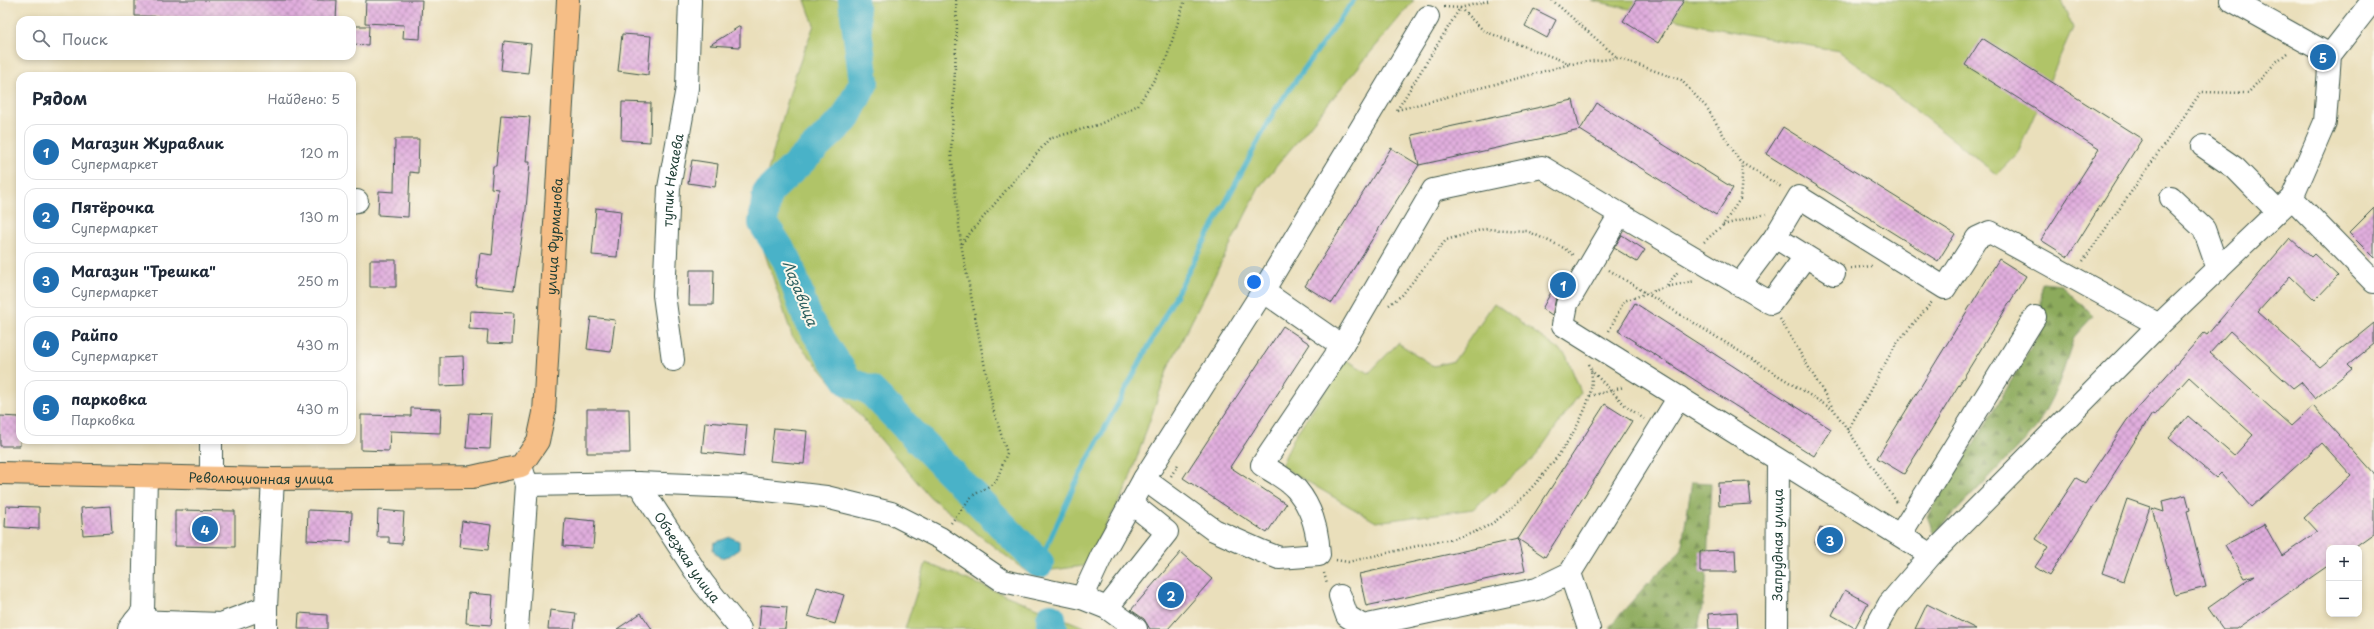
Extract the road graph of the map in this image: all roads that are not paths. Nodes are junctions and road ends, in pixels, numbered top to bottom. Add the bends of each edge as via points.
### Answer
1 (568, 0) edge
2 (690, 0) edge
3 (2231, 0) edge
4 (2374, 0) edge
5 (1428, 17) road end
6 (2330, 55) junction
7 (2203, 146) dead end
8 (2171, 198) dead end
9 (2284, 204) junction
10 (1620, 214) junction
11 (1775, 237) junction
12 (1805, 257) junction
13 (2218, 269) junction
14 (1834, 274) road end
15 (1731, 281) junction
16 (2374, 282) edge
17 (1263, 291) junction
18 (2035, 316) dead end
19 (2159, 325) junction
20 (1342, 346) junction
21 (673, 360) dead end
22 (1679, 397) junction
23 (211, 444) edge
24 (1778, 461) junction
25 (0, 473) edge
26 (524, 476) junction
27 (146, 477) junction
28 (211, 478) junction
29 (273, 479) junction
30 (1144, 479) junction
31 (638, 482) junction
32 (1131, 503) junction
33 (1904, 528) junction
34 (1932, 555) junction
35 (1570, 573) junction
36 (1340, 596) road end
37 (1082, 598) junction
38 (266, 607) junction
39 (1107, 608) junction
40 (132, 625) edge
41 (266, 629) edge
42 (517, 629) edge
43 (740, 629) edge
44 (1136, 629) edge
45 (1589, 629) edge
46 (1778, 629) edge
47 (1875, 629) edge

1 - 26 main road, улица Фурманова via 544,413 538,442
2 - 21 street, тупик Нехаева via 687,88 669,188 664,295
3 - 6 street via 2302,42
4 - 6 street
5 - 17 street
6 - 9 street via 2325,122
7 - 9 street
8 - 13 street via 2204,229
9 - 13 street
9 - 16 street
10 - 15 street
10 - 20 street via 1542,167 1433,190
10 - 22 street via 1566,304 1563,325
11 - 12 street
11 - 15 street
11 - 19 street via 1796,203 1945,288 1977,238 1990,232
12 - 14 street
12 - 15 street via 1770,304
13 - 19 street
17 - 20 street
17 - 30 street
18 - 33 street
19 - 34 street
20 - 30 street via 1262,465 1297,489 1308,506 1318,537 1319,555 1280,558 1234,539 1214,530
22 - 24 street
22 - 35 street
23 - 28 street
24 - 33 street
24 - 46 street, Запрудная улица
25 - 27 main road, Революционная улица
26 - 29 main road, Революционная улица
26 - 31 street
26 - 42 street
27 - 28 main road, Революционная улица
27 - 40 street via 143,611
28 - 29 main road, Революционная улица
29 - 38 street
30 - 32 street
31 - 37 street via 741,487 826,497 891,513 940,538 1003,580
31 - 43 street, Объезжая улица via 703,583
32 - 37 street
32 - 39 street via 1167,532
33 - 34 street
34 - 47 street via 1889,604
35 - 36 street via 1537,589 1363,626 1347,616
35 - 45 street
37 - 39 street
38 - 40 street via 221,624
38 - 41 street
39 - 44 street

